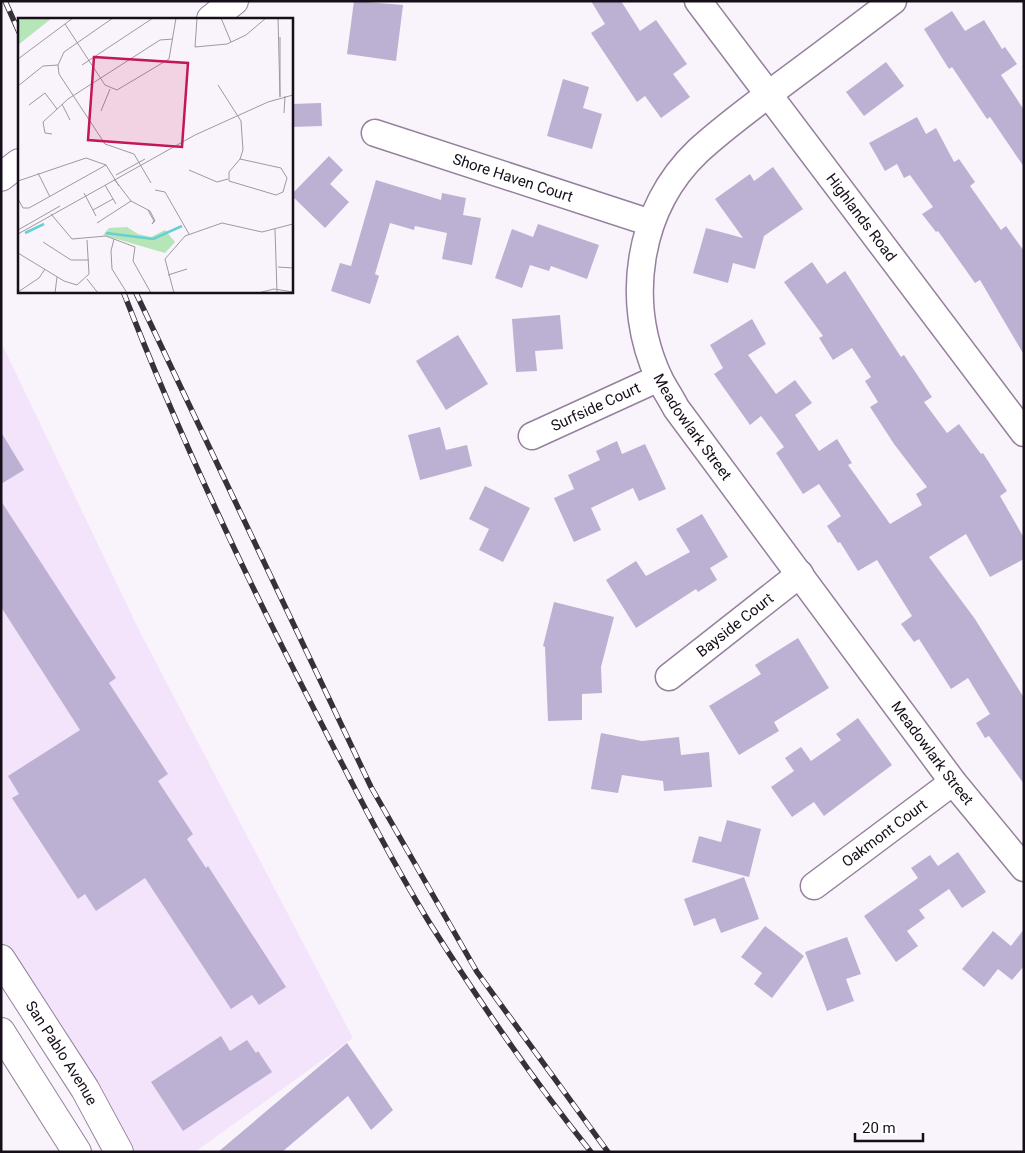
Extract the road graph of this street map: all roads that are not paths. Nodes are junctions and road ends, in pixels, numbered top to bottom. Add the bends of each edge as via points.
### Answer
1 (234, 1) edge
2 (698, 1) edge
3 (894, 1) edge
4 (212, 18) edge
5 (769, 94) junction
6 (375, 133) dead end
7 (651, 223) junction
8 (659, 378) junction
9 (1024, 433) edge
10 (532, 436) dead end
11 (800, 574) junction
12 (669, 677) dead end
13 (953, 782) junction
14 (1024, 868) edge
15 (814, 886) dead end
16 (1, 959) edge
17 (1, 1032) edge
18 (77, 1152) edge
19 (119, 1152) edge

1 - 4 main road
2 - 5 street, Highlands Road
3 - 5 street, Meadowlark Street
5 - 7 street, Meadowlark Street via 697,152 662,197
5 - 9 street, Highlands Road
6 - 7 street, Shore Haven Court
7 - 8 street, Meadowlark Street via 643,249 640,305
8 - 10 street, Surfside Court
8 - 11 street, Meadowlark Street via 676,408
11 - 12 street, Bayside Court
11 - 13 street, Meadowlark Street
13 - 14 street, Meadowlark Street
13 - 15 street, Oakmont Court
16 - 19 main road, San Pablo Avenue via 86,1089
17 - 18 main road

